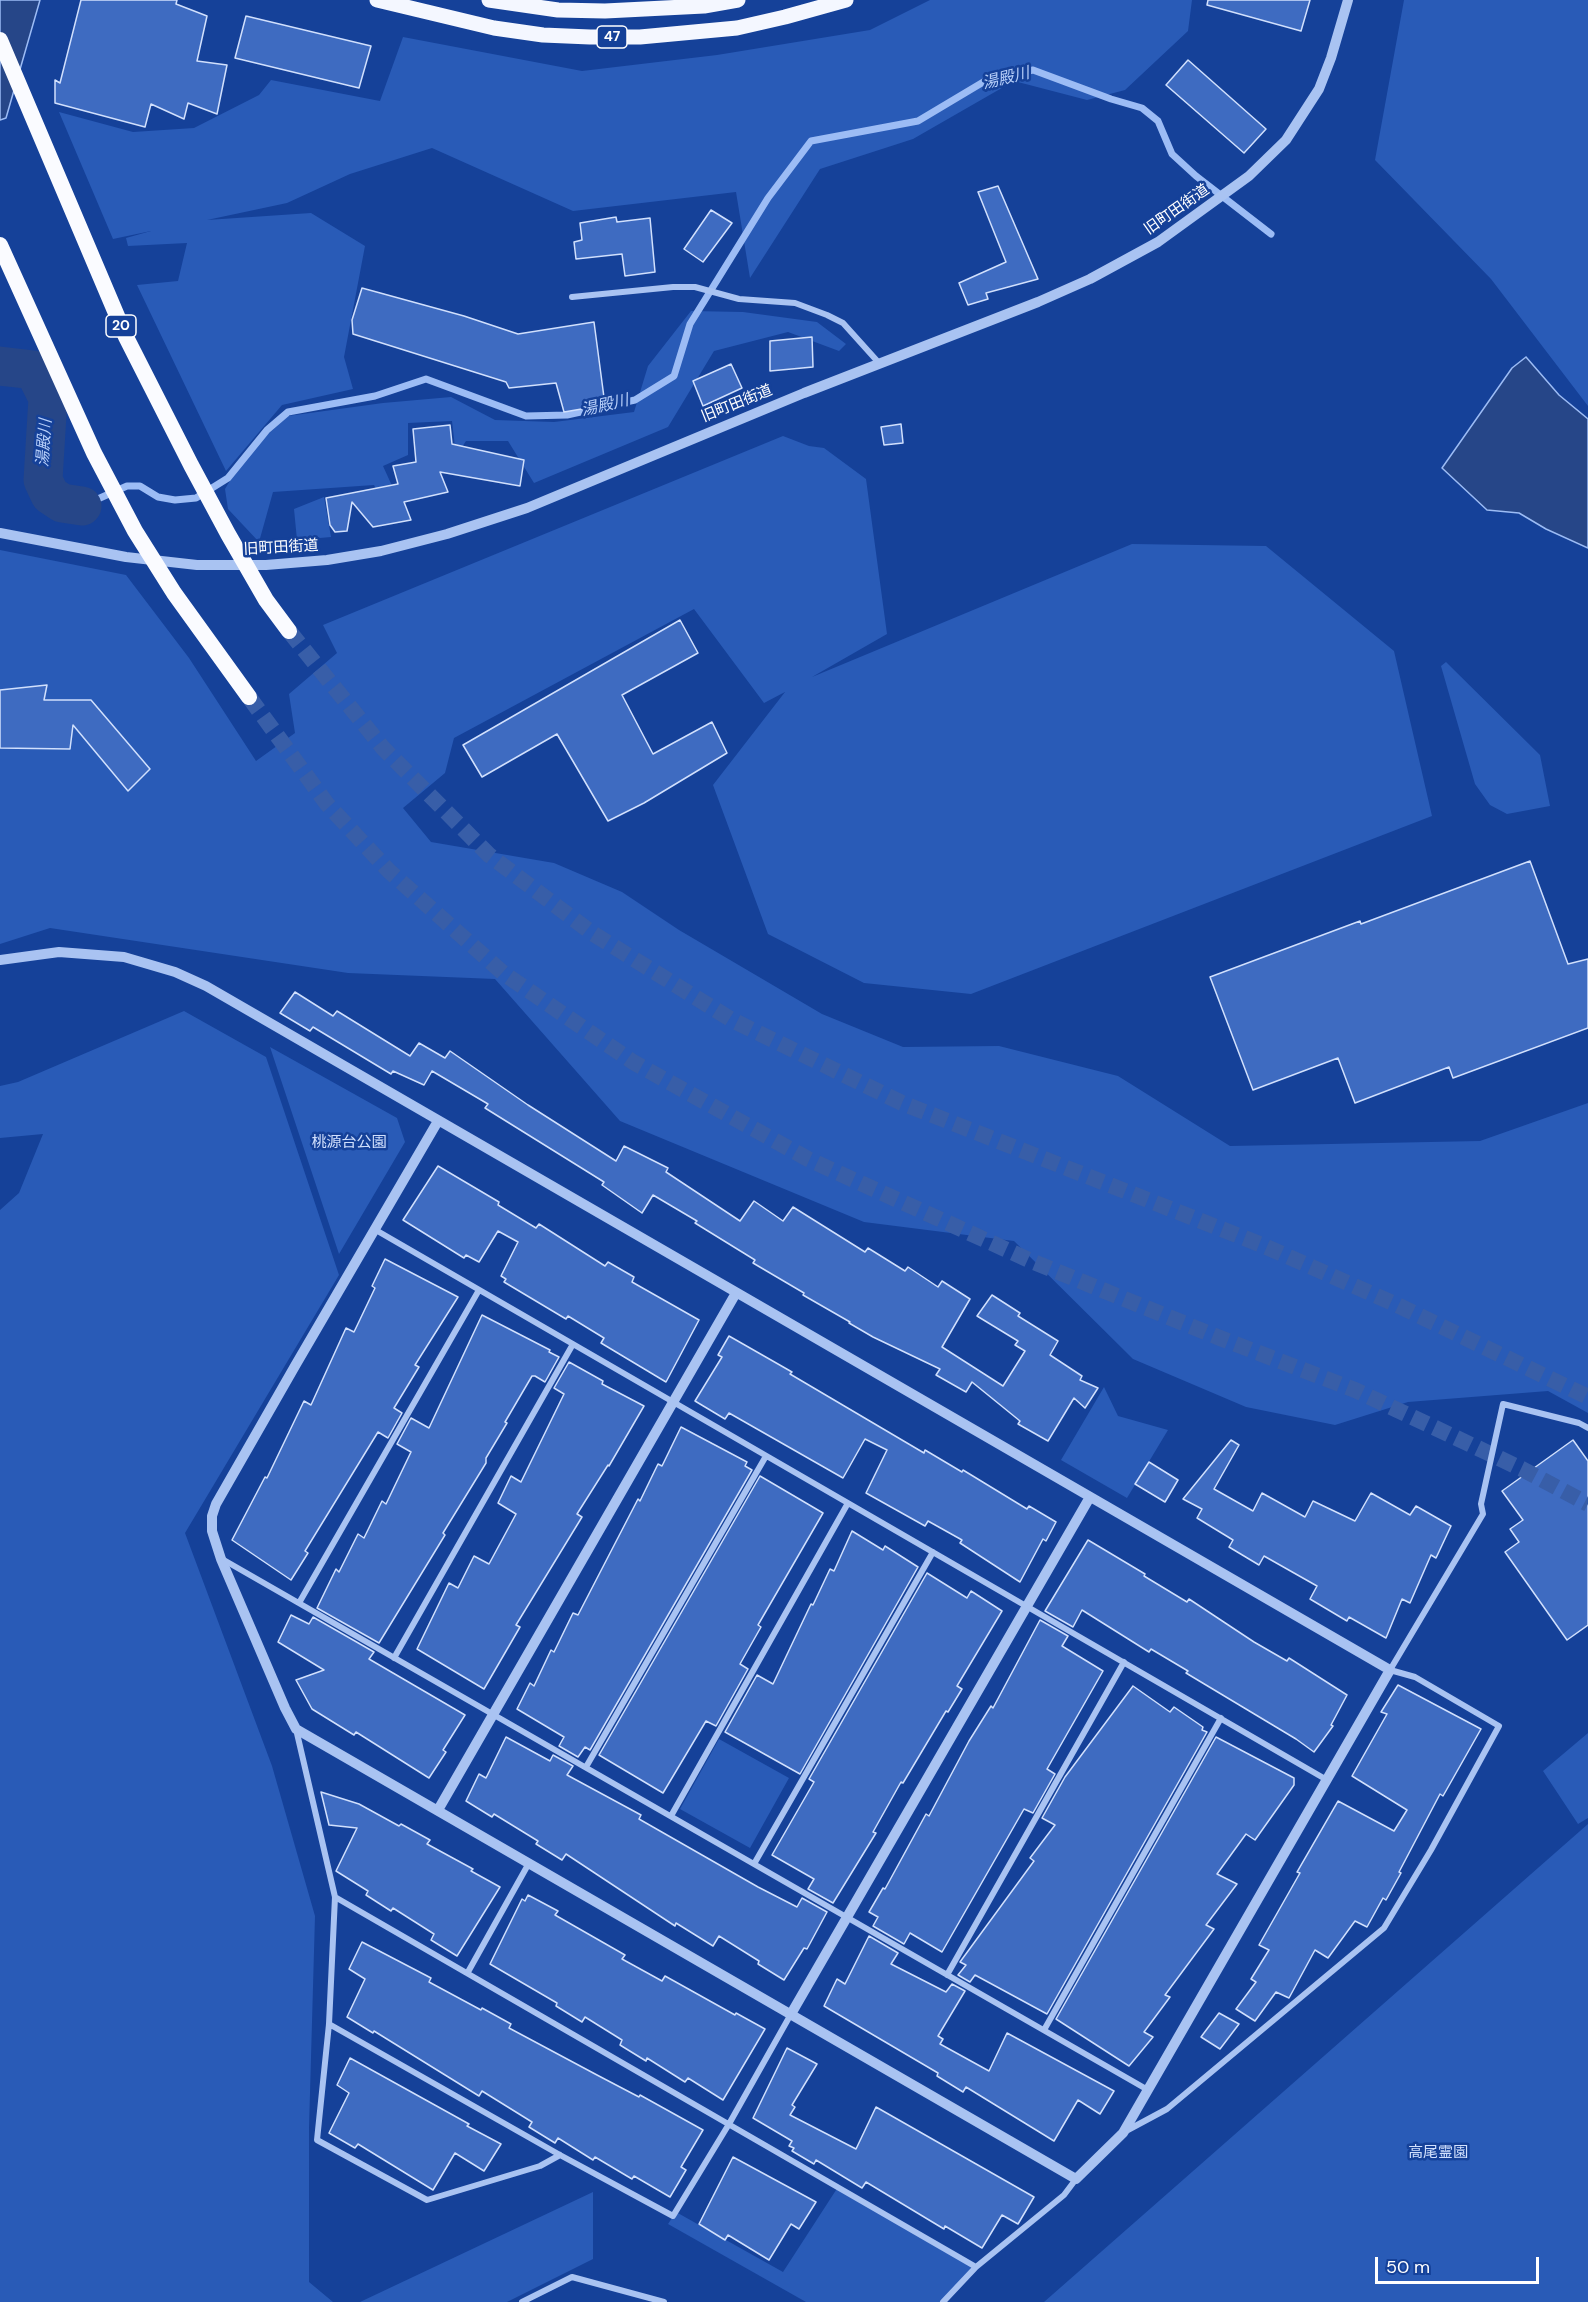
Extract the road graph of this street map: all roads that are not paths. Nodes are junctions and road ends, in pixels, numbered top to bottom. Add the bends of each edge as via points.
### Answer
1 (377, 0) edge
2 (489, 0) edge
3 (738, 0) edge
4 (846, 0) edge
5 (1348, 0) edge
6 (0, 40) edge
7 (0, 245) edge
8 (573, 297) dead end
9 (879, 363) junction
10 (0, 532) edge
11 (289, 632) tunnel mouth
12 (249, 697) tunnel mouth
13 (0, 960) edge
14 (438, 1121) junction
15 (374, 1229) junction
16 (478, 1290) junction
17 (736, 1293) junction
18 (573, 1344) junction
19 (674, 1402) junction
20 (1588, 1428) edge
21 (766, 1456) junction
22 (1089, 1497) junction
23 (848, 1503) junction
24 (933, 1552) junction
25 (221, 1559) junction
26 (299, 1603) junction
27 (1026, 1606) junction
28 (394, 1658) junction
29 (1124, 1662) junction
30 (1390, 1670) junction
31 (493, 1714) junction
32 (1221, 1718) junction
33 (296, 1729) junction
34 (586, 1767) junction
35 (1327, 1780) junction
36 (438, 1810) junction
37 (671, 1816) junction
38 (529, 1863) junction
39 (754, 1864) junction
40 (335, 1897) junction
41 (847, 1917) junction
42 (468, 1972) junction
43 (947, 1975) junction
44 (791, 2014) junction
45 (329, 2024) junction
46 (1044, 2030) junction
47 (1148, 2090) junction
48 (729, 2124) junction
49 (1123, 2133) junction
50 (560, 2155) junction
51 (1076, 2179) junction
52 (976, 2267) junction
53 (522, 2302) edge
54 (664, 2302) edge
55 (944, 2302) edge

1 - 4 main road, 47 via 494,28 590,38 737,28
2 - 3 main road, 47 via 558,10 605,11 704,6
5 - 9 street, 旧町田街道 via 1319,89 1286,140 1249,176 1158,242 1090,279
6 - 11 highway, 20 via 126,337 191,465 266,600
7 - 12 highway via 94,453 135,531
8 - 9 street via 695,287 739,299 795,303 843,323
9 - 10 street, 旧町田街道 via 507,516 355,556 266,565 197,565 126,557
13 - 14 street via 75,952 124,957 175,972 206,986
14 - 15 street
14 - 17 street
15 - 16 street
15 - 25 street via 216,1504 212,1531
16 - 18 street
16 - 26 street
17 - 19 street
17 - 22 street
18 - 19 street
18 - 28 street
19 - 21 street
19 - 31 street
20 - 30 street via 1503,1404 1481,1504 1483,1514
21 - 23 street
21 - 34 street
22 - 27 street
22 - 30 street
23 - 24 street
23 - 37 street
24 - 27 street
24 - 39 street
25 - 26 street
25 - 33 street
26 - 28 street
27 - 29 street
27 - 41 street
28 - 31 street
29 - 32 street
29 - 43 street
30 - 35 street
30 - 49 street via 1415,1677 1499,1726 1431,1850 1384,1928 1167,2109
31 - 34 street
31 - 36 street
32 - 35 street
32 - 46 street
33 - 36 street
33 - 40 street
34 - 37 street
35 - 47 street
36 - 38 street
37 - 39 street
38 - 42 street
38 - 44 street
39 - 41 street
40 - 42 street
40 - 45 street
41 - 43 street
41 - 44 street
42 - 48 street
43 - 46 street
44 - 48 street
44 - 51 street
45 - 50 street
45 - 50 street via 317,2140 427,2200 540,2166
46 - 47 street
47 - 49 street
48 - 50 street via 673,2216
48 - 52 street
49 - 51 street
51 - 52 street via 1064,2195
52 - 55 street
53 - 54 street via 572,2277

